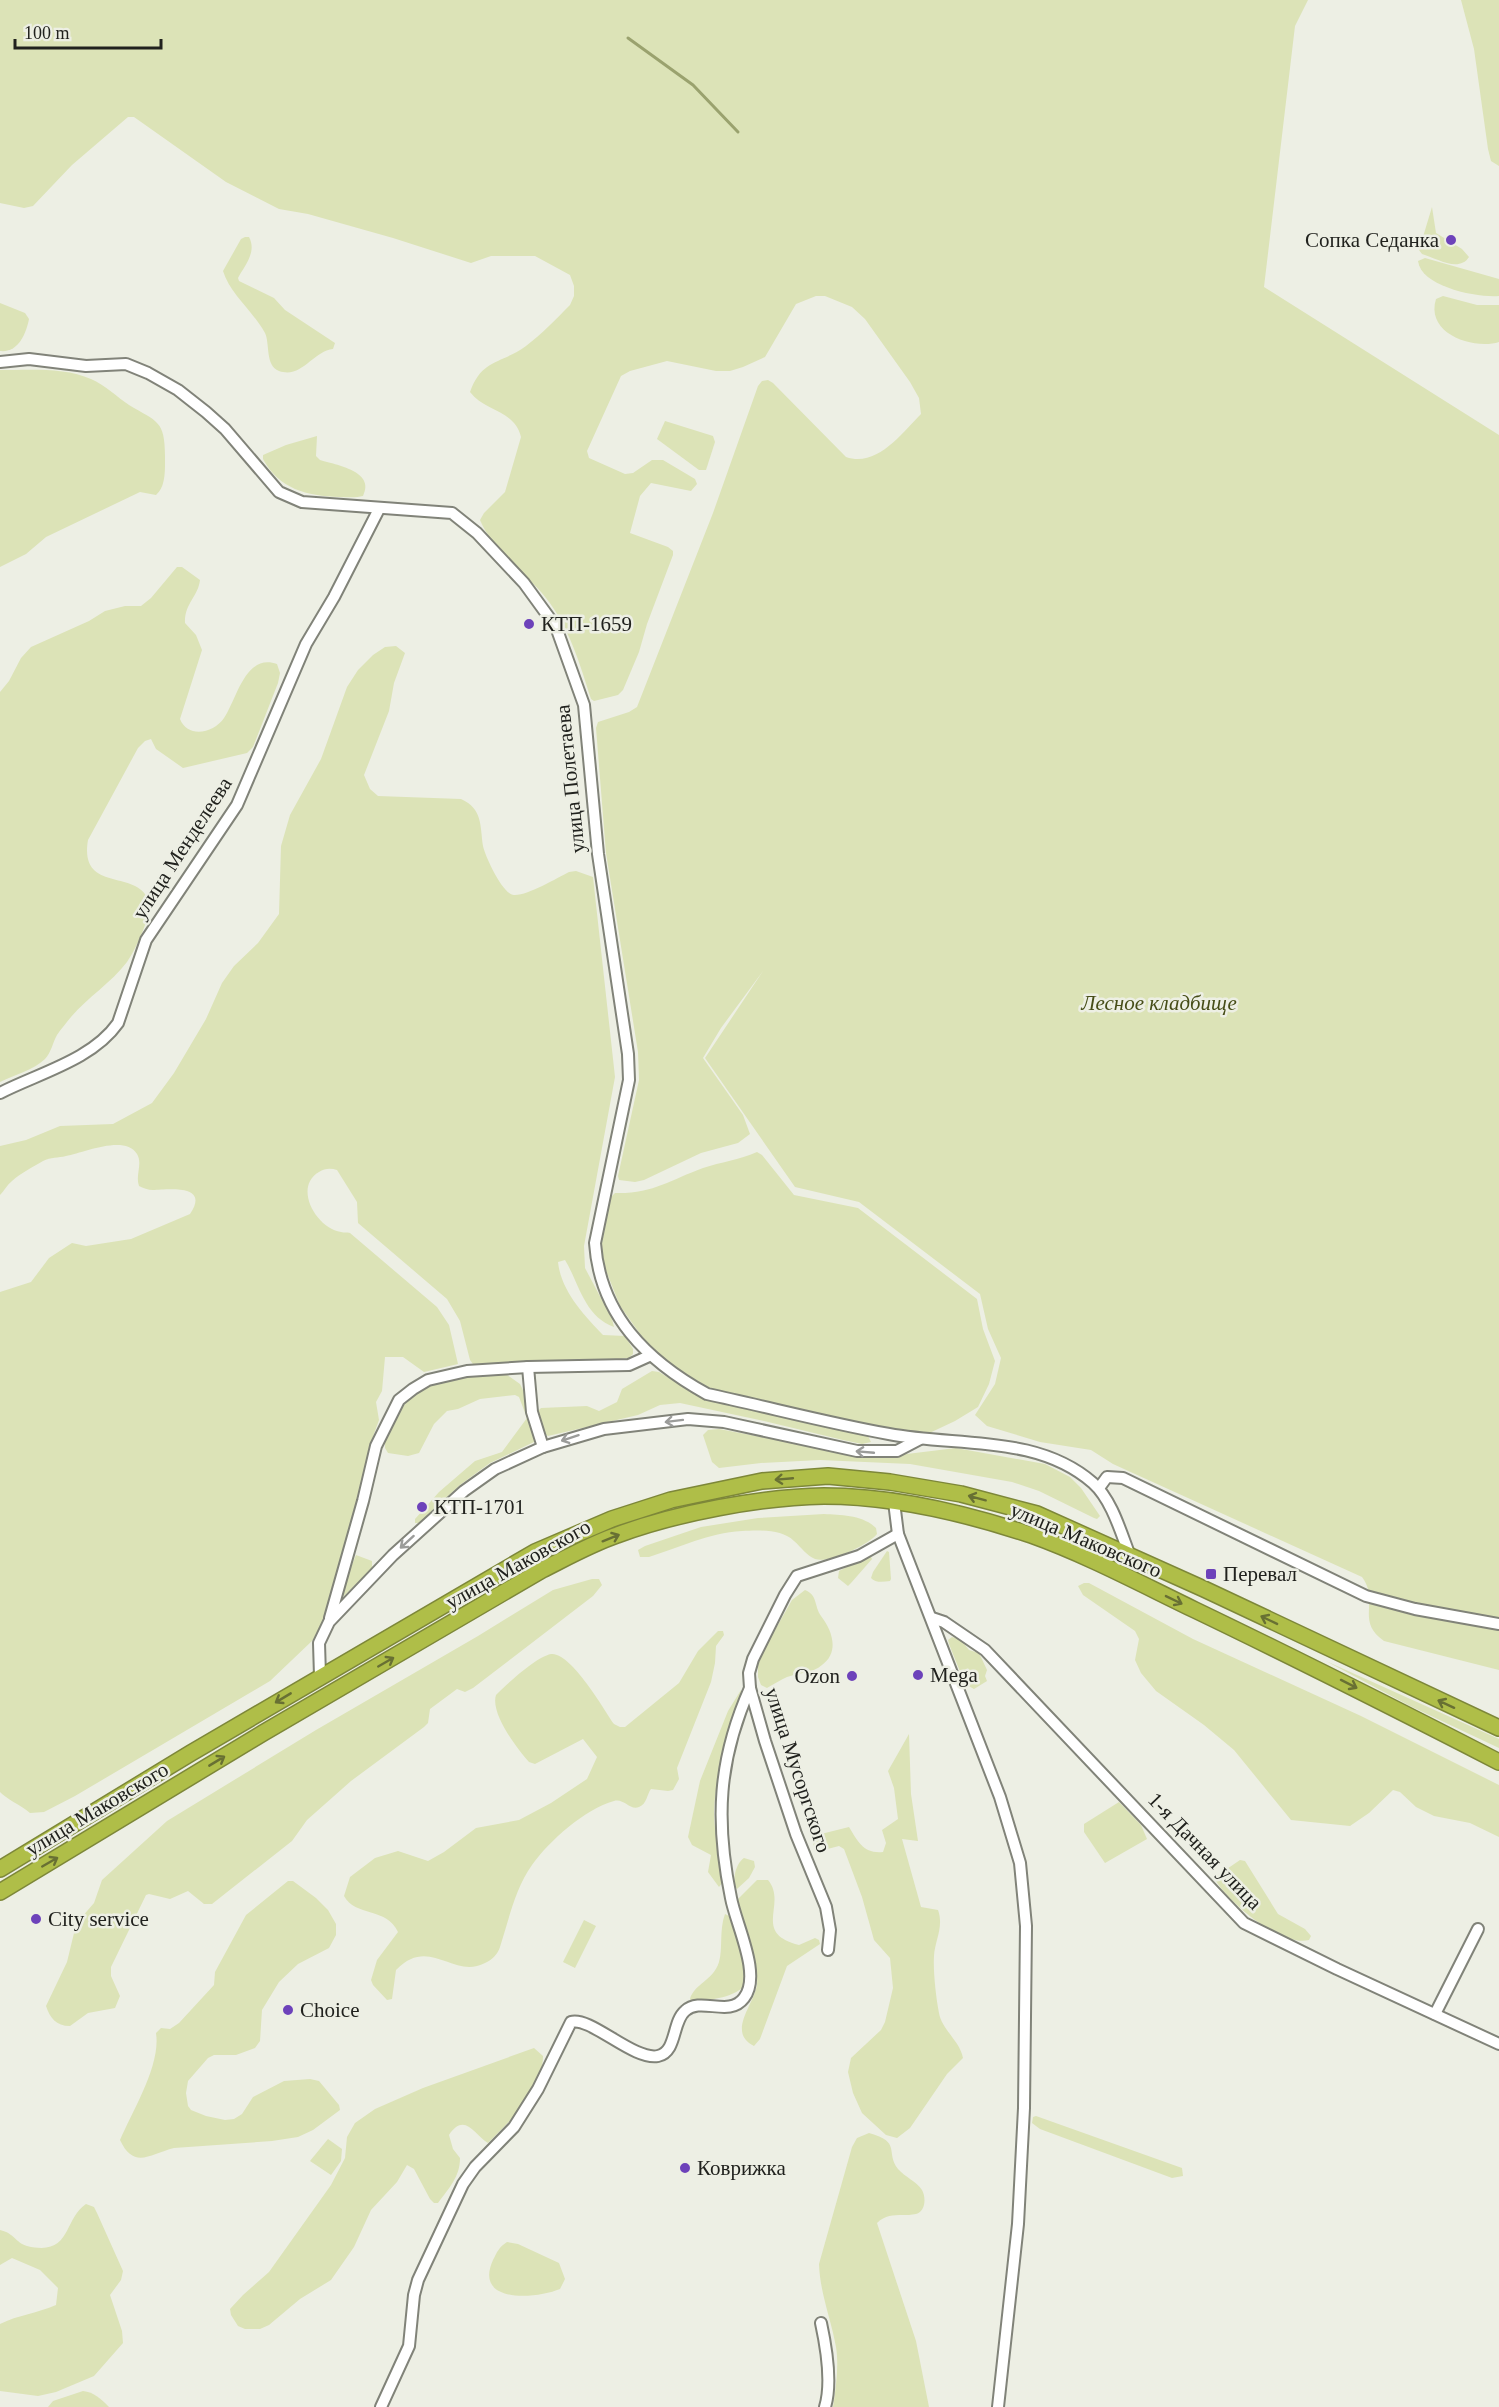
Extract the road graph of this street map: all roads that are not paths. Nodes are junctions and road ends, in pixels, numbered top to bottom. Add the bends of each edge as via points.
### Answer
1 (0, 362) edge
2 (379, 509) junction
3 (0, 1092) edge
4 (649, 1356) junction
5 (528, 1367) junction
6 (921, 1439) junction
7 (543, 1447) junction
8 (1099, 1488) junction
9 (894, 1502) junction
10 (898, 1534) junction
11 (1130, 1556) junction
12 (932, 1618) junction
13 (329, 1622) junction
14 (1499, 1624) edge
15 (320, 1677) junction
16 (750, 1688) junction
17 (1499, 1728) edge
18 (1499, 1762) edge
19 (0, 1869) edge
20 (0, 1892) edge
21 (1478, 1929) dead end
22 (828, 1950) dead end
23 (1435, 2014) junction
24 (1499, 2044) edge
25 (821, 2323) dead end
26 (381, 2407) edge
27 (825, 2407) edge
28 (998, 2407) edge

1 - 2 street, улица Полетаева via 29,359 86,366 126,364 178,390 206,412 279,492 302,502
2 - 3 street, улица Менделеева via 306,644 237,805 146,940 118,1023 110,1034 75,1058
2 - 4 street, улица Полетаева via 452,513 461,518 524,583 556,627 577,681 584,705 598,854 628,1054 628,1080 595,1243 597,1265 610,1301
4 - 5 street via 629,1365
4 - 6 street, улица Полетаева via 707,1394
5 - 7 street via 532,1412
5 - 13 street via 467,1371 428,1380 399,1400 376,1446
6 -> 7 street via 897,1451 857,1451 724,1422 688,1419 604,1429
6 - 8 street, улица Полетаева via 1008,1447 1047,1455
7 -> 13 street via 495,1469 464,1491 393,1555
8 - 11 street
8 - 14 street via 1107,1478 1123,1478 1366,1596
9 - 10 street
9 -> 18 highway, улица Маковского via 965,1515 1033,1536 1285,1652
20 -> 9 highway, улица Маковского via 542,1570 616,1535 668,1520 761,1502 824,1496
10 - 12 street
10 - 16 street, улица Мусоргского via 860,1556 797,1576 753,1659
11 -> 15 highway, улица Маковского via 1037,1514 961,1494 828,1476 762,1481 670,1500 612,1519 535,1552
17 -> 11 highway, улица Маковского
12 - 23 street, 1-я Дачная улица via 985,1650 1244,1923
12 - 28 street via 1000,1797 1020,1863 1023,1890 1024,2108 1018,2224
13 - 15 street via 319,1643
15 -> 19 highway, улица Маковского
16 - 22 street, улица Мусоргского via 796,1834 826,1907
16 - 26 street via 726,1755 720,1799 727,1877 752,1972 751,1988 744,2000 734,2006 693,2006 685,2011 668,2050 658,2056 622,2044 580,2021 571,2022 514,2127 463,2184 418,2280 409,2346
21 - 23 street
23 - 24 street, 1-я Дачная улица
25 - 27 street via 828,2396

